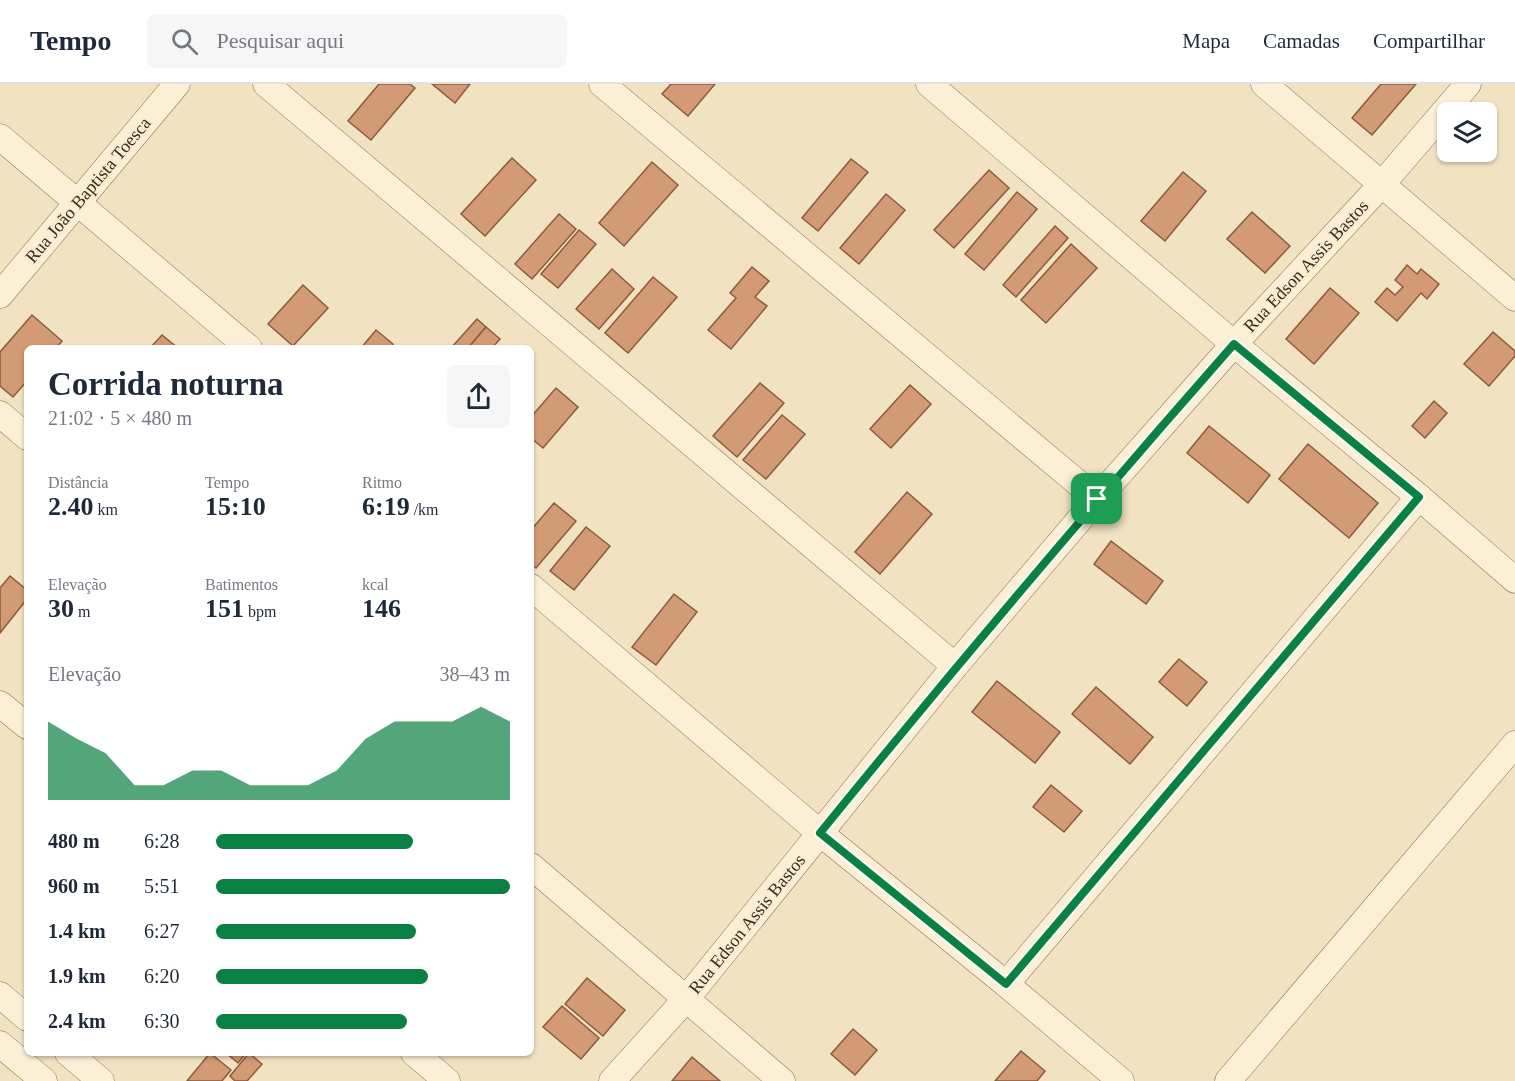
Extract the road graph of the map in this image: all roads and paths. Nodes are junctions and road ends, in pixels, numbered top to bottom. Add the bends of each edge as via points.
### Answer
1 (177, 84) edge
2 (266, 84) edge
3 (602, 84) edge
4 (929, 84) edge
5 (1264, 84) edge
6 (1468, 84) edge
7 (0, 137) edge
8 (1382, 184) junction
9 (77, 202) junction
10 (0, 295) edge
11 (1515, 298) edge
12 (1234, 344) junction
13 (245, 345) edge
14 (0, 414) edge
15 (24, 434) edge
16 (1419, 497) junction
17 (1097, 499) junction
18 (1515, 580) edge
19 (534, 590) edge
20 (956, 666) junction
21 (0, 704) edge
22 (24, 724) edge
23 (1515, 744) edge
24 (820, 833) junction
25 (534, 870) edge
26 (1006, 984) junction
27 (0, 995) edge
28 (686, 999) junction
29 (24, 1015) edge
30 (0, 1044) edge
31 (72, 1056) edge
32 (418, 1056) edge
33 (44, 1081) edge
34 (101, 1081) edge
35 (447, 1081) edge
36 (612, 1081) edge
37 (782, 1081) edge
38 (1121, 1081) edge
39 (1228, 1081) edge

1 - 9 street, Rua João Baptista Toesca
2 - 20 street
3 - 17 street
4 - 12 street
5 - 8 street
6 - 8 street, Rua Edson Assis Bastos
7 - 9 street
8 - 11 street
8 - 12 street, Rua Edson Assis Bastos
9 - 10 street, Rua João Baptista Toesca
9 - 13 street
12 - 16 street
12 - 17 street, Rua Edson Assis Bastos
14 - 15 street
16 - 18 street
16 - 26 street
17 - 20 street, Rua Edson Assis Bastos
19 - 24 street
20 - 24 street, Rua Edson Assis Bastos
21 - 22 street
23 - 39 street
24 - 26 street
24 - 28 street, Rua Edson Assis Bastos
25 - 28 street
26 - 38 street
27 - 29 street
28 - 36 street, Rua Edson Assis Bastos
28 - 37 street
30 - 33 street
31 - 34 street
32 - 35 street

